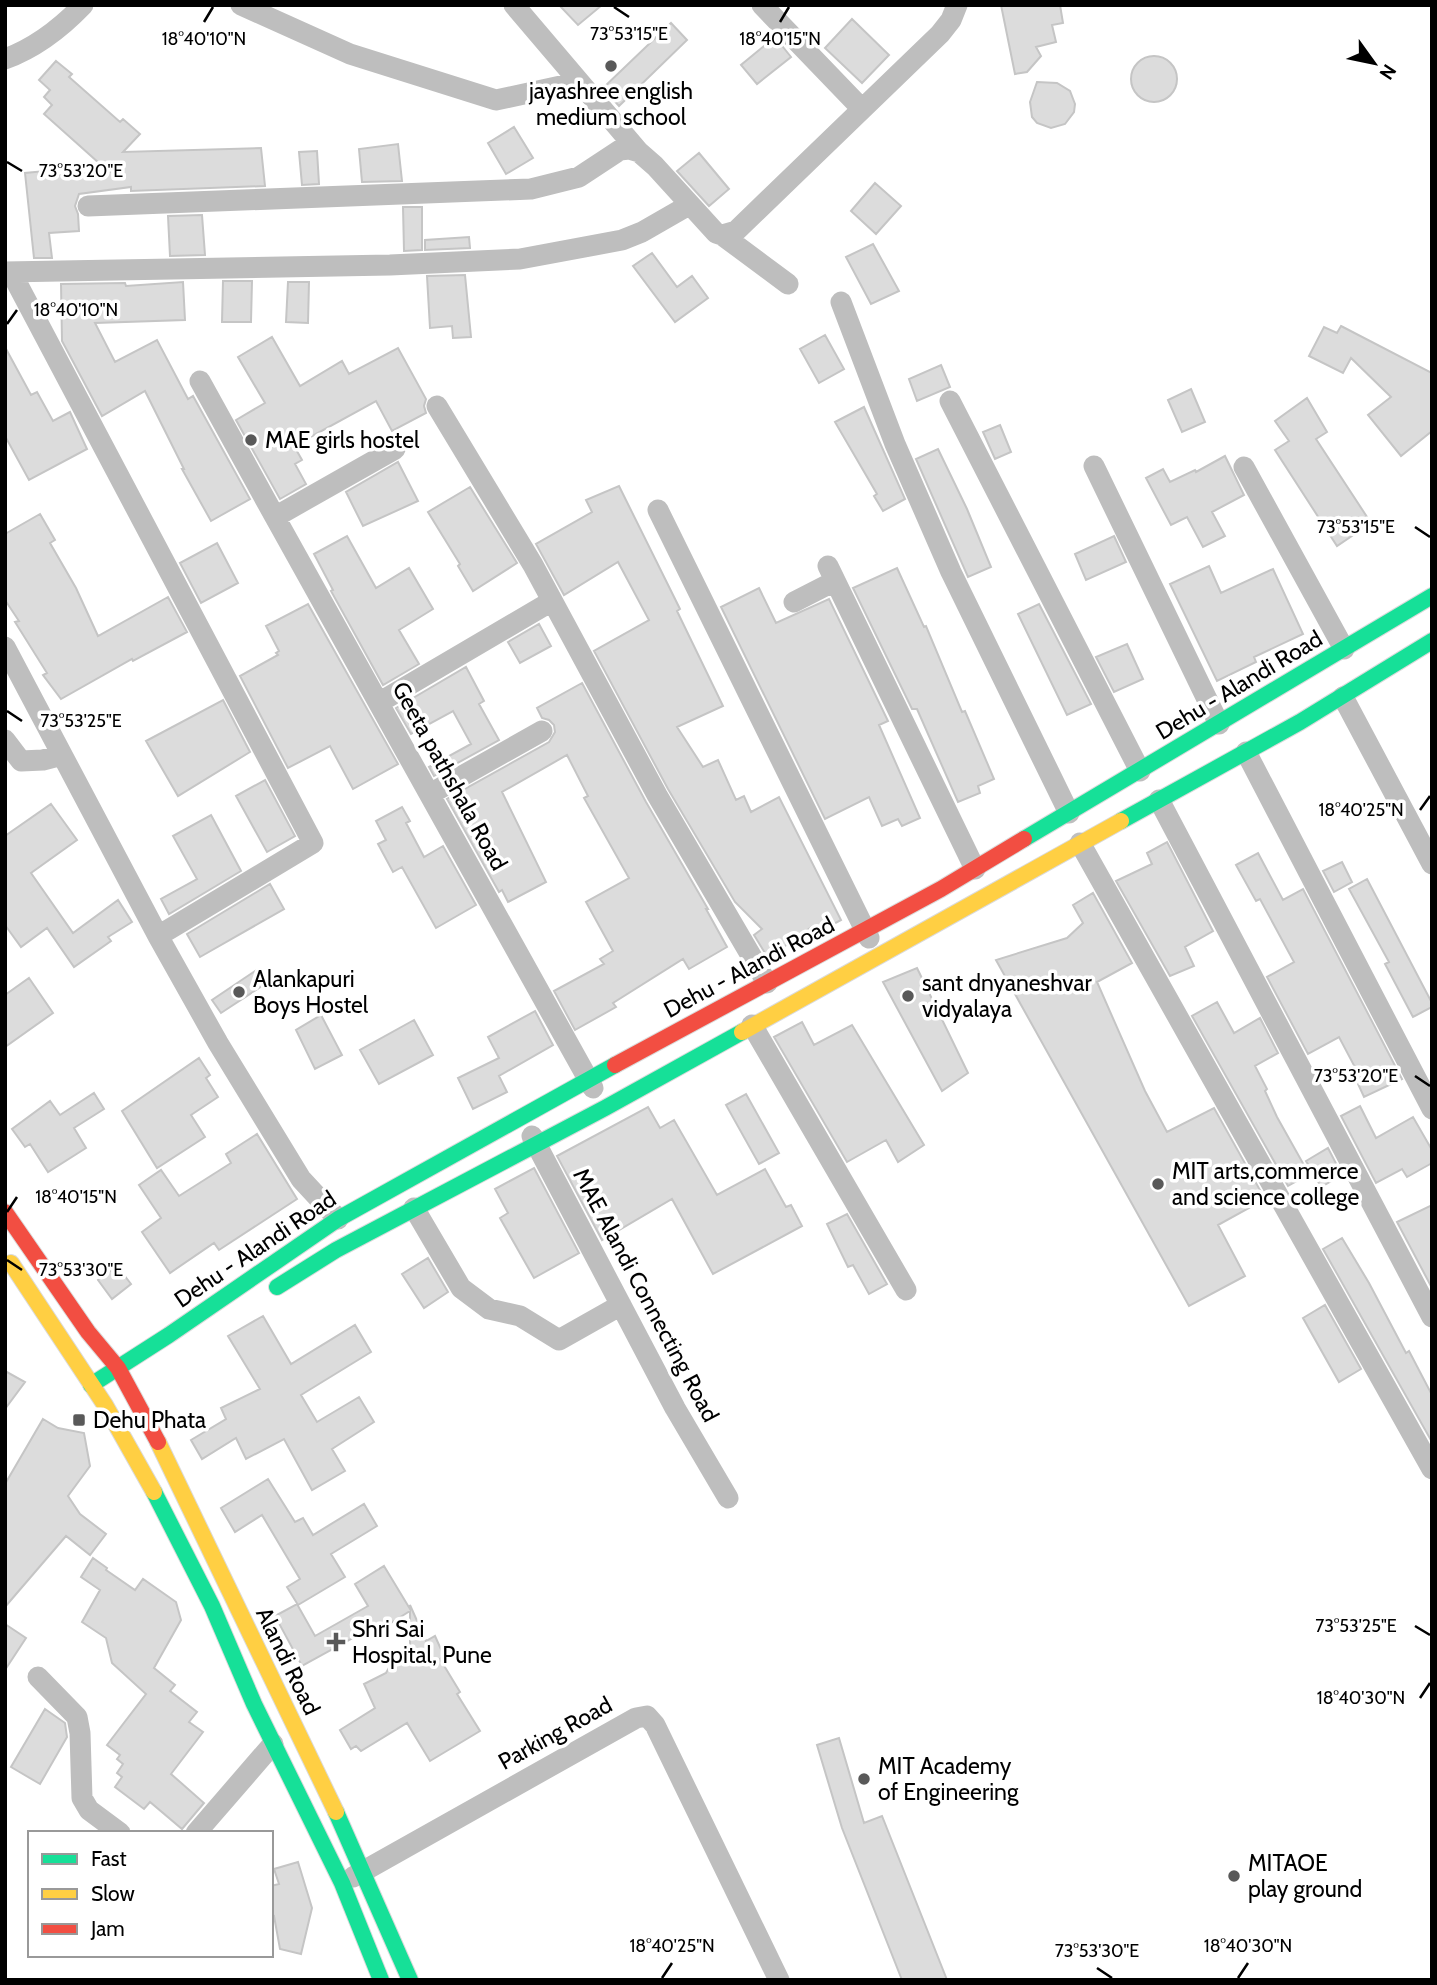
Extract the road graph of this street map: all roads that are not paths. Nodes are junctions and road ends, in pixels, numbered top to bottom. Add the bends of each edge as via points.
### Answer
1 (83, 5) edge
2 (242, 5) edge
3 (514, 5) edge
4 (762, 5) edge
5 (957, 5) edge
6 (5, 59) edge
7 (579, 82) junction
8 (862, 108) junction
9 (639, 152) junction
10 (689, 205) junction
11 (88, 206) dead end
12 (722, 234) junction
13 (8, 272) edge
14 (788, 284) dead end
15 (841, 302) dead end
16 (200, 381) dead end
17 (950, 401) dead end
18 (437, 406) dead end
19 (395, 449) dead end
20 (1094, 467) dead end
21 (1244, 467) dead end
22 (658, 510) dead end
23 (275, 517) junction
24 (1432, 596) edge
25 (552, 601) junction
26 (794, 602) dead end
27 (1432, 641) edge
28 (5, 647) edge
29 (1344, 649) junction
30 (1343, 697) junction
31 (380, 702) junction
32 (1219, 723) junction
33 (542, 731) dead end
34 (5, 740) edge
35 (1246, 752) junction
36 (62, 755) junction
37 (1140, 771) junction
38 (430, 794) junction
39 (1159, 800) junction
40 (1069, 813) junction
41 (1080, 843) junction
42 (1432, 864) edge
43 (975, 869) junction
44 (867, 929) junction
45 (158, 936) junction
46 (875, 957) junction
47 (766, 983) junction
48 (752, 1025) junction
49 (588, 1080) junction
50 (605, 1108) junction
51 (1432, 1109) edge
52 (521, 1116) junction
53 (536, 1143) junction
54 (414, 1208) junction
55 (5, 1212) edge
56 (338, 1219) junction
57 (5, 1253) edge
58 (906, 1290) dead end
59 (267, 1294) dead end
60 (621, 1305) junction
61 (1432, 1317) edge
62 (118, 1368) junction
63 (135, 1383) junction
64 (91, 1385) junction
65 (105, 1405) junction
66 (1432, 1469) edge
67 (729, 1498) dead end
68 (38, 1677) dead end
69 (273, 1744) junction
70 (117, 1831) edge
71 (199, 1831) edge
72 (363, 1871) junction
73 (342, 1883) junction
74 (381, 1980) edge
75 (410, 1980) edge
76 (779, 1980) edge

1 - 6 street via 23,52
2 - 7 street via 350,54 496,100
3 - 7 street
4 - 8 street
5 - 8 street via 940,34
7 - 9 street
8 - 12 street via 736,231
9 - 10 street
9 - 11 street via 620,150 579,177 531,189
10 - 12 street
10 - 13 street via 622,240 520,259
12 - 14 street
13 - 45 street via 313,843
15 - 40 street via 895,444 946,559
16 - 23 street, Geeta pathshala Road
17 - 37 street
18 - 25 street
19 - 23 street
20 - 32 street
21 - 29 street
22 - 44 street
23 - 31 street, Geeta pathshala Road
24 - 29 main road, Dehu - Alandi Road
25 - 31 street
25 - 47 street
26 - 43 street via 832,573
27 - 30 main road, Dehu - Alandi Road
28 - 36 street
29 - 32 main road, Dehu - Alandi Road
30 - 35 main road, Dehu - Alandi Road
30 - 42 street
31 - 38 street, Geeta pathshala Road
32 - 37 main road, Dehu - Alandi Road
33 - 38 street
34 - 36 street via 20,761
35 - 39 main road, Dehu - Alandi Road
35 - 51 street
36 - 45 street
37 - 40 main road, Dehu - Alandi Road
38 - 49 street, Geeta pathshala Road
39 - 41 main road, Dehu - Alandi Road
39 - 61 street
40 - 43 main road, Dehu - Alandi Road
41 - 46 main road, Dehu - Alandi Road
41 - 66 street
43 - 44 main road, Dehu - Alandi Road
44 - 46 street
44 - 47 main road, Dehu - Alandi Road
45 - 56 street via 300,1180
46 - 48 main road, Dehu - Alandi Road
47 - 49 main road, Dehu - Alandi Road
48 - 50 main road, Dehu - Alandi Road
48 - 58 street
49 - 50 street, Geeta pathshala Road
49 - 52 main road, Dehu - Alandi Road
50 - 53 main road, Dehu - Alandi Road
52 - 53 street, MAE Alandi Connecting Road
52 - 56 main road, Dehu - Alandi Road
53 - 54 main road, Dehu - Alandi Road
53 - 60 street, MAE Alandi Connecting Road
54 - 59 main road, Dehu - Alandi Road
54 - 60 street via 461,1288 489,1309 520,1316 559,1340
55 - 62 main road, Alandi Road
56 - 62 main road, Dehu - Alandi Road
57 - 64 main road
60 - 67 street, MAE Alandi Connecting Road
62 - 63 main road, Alandi Road
62 - 64 main road, Dehu - Alandi Road
63 - 65 main road
63 - 72 main road, Alandi Road
64 - 65 main road
65 - 69 main road via 212,1606
68 - 70 street via 77,1717 82,1798 89,1810
69 - 71 street
69 - 73 main road
72 - 73 street, Parking Road
72 - 75 main road, Alandi Road
72 - 76 street, Parking Road via 636,1718 647,1716
73 - 74 main road

